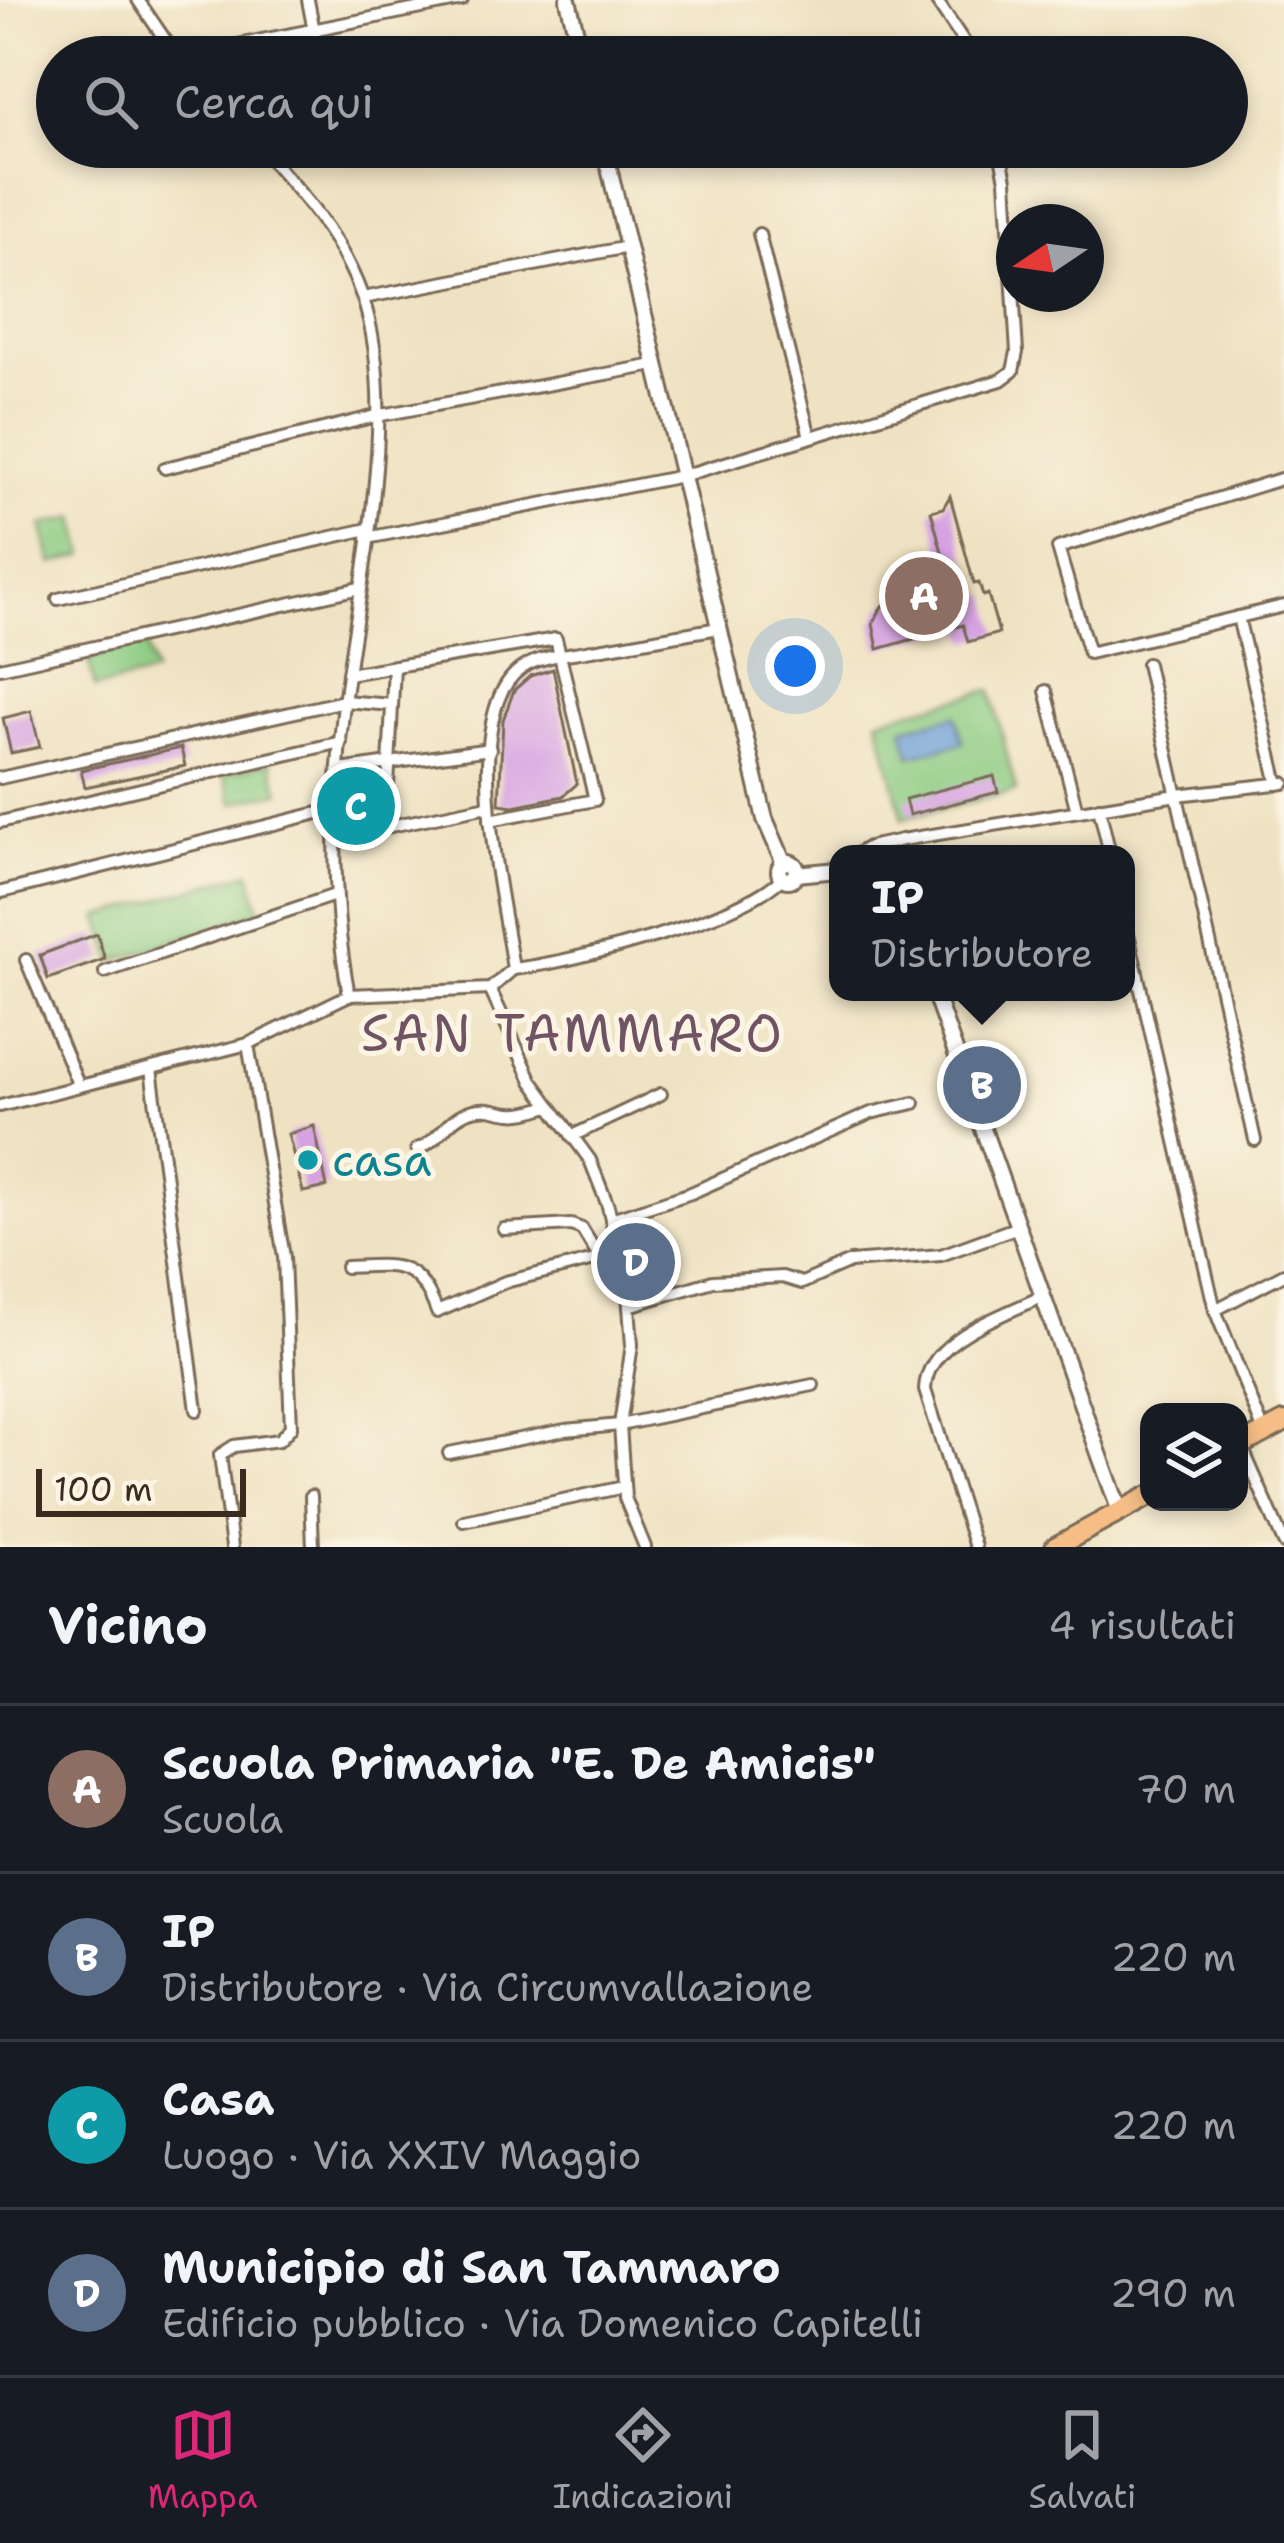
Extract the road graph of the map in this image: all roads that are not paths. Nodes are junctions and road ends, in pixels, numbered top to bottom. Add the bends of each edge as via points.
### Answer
1 (138, 0) edge
2 (308, 0) edge
3 (462, 0) edge
4 (568, 0) edge
5 (936, 0) edge
6 (314, 28) junction
7 (163, 36) edge
8 (276, 36) edge
9 (315, 36) edge
10 (577, 36) edge
11 (960, 36) edge
12 (279, 168) edge
13 (609, 168) edge
14 (1003, 168) edge
15 (759, 234) dead end
16 (628, 247) junction
17 (363, 298) junction
18 (656, 365) junction
19 (376, 416) junction
20 (810, 437) junction
21 (165, 468) dead end
22 (682, 476) junction
23 (1284, 478) edge
24 (367, 534) junction
25 (360, 588) junction
26 (58, 599) dead end
27 (1284, 606) edge
28 (1238, 617) junction
29 (718, 628) junction
30 (560, 656) junction
31 (1147, 664) dead end
32 (394, 666) junction
33 (0, 668) edge
34 (348, 674) junction
35 (1046, 691) dead end
36 (344, 701) junction
37 (392, 705) junction
38 (341, 742) junction
39 (490, 749) junction
40 (389, 763) junction
41 (340, 770) junction
42 (0, 778) edge
43 (1281, 784) edge
44 (1178, 795) junction
45 (488, 806) junction
46 (338, 808) junction
47 (1099, 808) junction
48 (1076, 811) junction
49 (490, 820) junction
50 (0, 822) edge
51 (878, 845) edge
52 (1107, 845) edge
53 (829, 869) edge
54 (787, 872) junction
55 (2, 892) edge
56 (335, 895) junction
57 (26, 960) dead end
58 (1135, 965) edge
59 (513, 969) junction
60 (105, 973) dead end
61 (490, 989) junction
62 (349, 995) junction
63 (937, 1001) edge
64 (248, 1044) junction
65 (151, 1069) junction
66 (80, 1086) junction
67 (661, 1094) dead end
68 (914, 1103) dead end
69 (0, 1106) edge
70 (550, 1106) junction
71 (572, 1136) junction
72 (1255, 1140) dead end
73 (417, 1149) dead end
74 (611, 1219) junction
75 (1018, 1227) junction
76 (505, 1229) dead end
77 (619, 1254) junction
78 (600, 1259) junction
79 (346, 1267) dead end
80 (1284, 1274) edge
81 (1043, 1296) junction
82 (629, 1306) junction
83 (1215, 1310) junction
84 (813, 1385) dead end
85 (197, 1410) dead end
86 (1284, 1422) edge
87 (620, 1426) junction
88 (1264, 1432) junction
89 (1248, 1441) edge
90 (448, 1453) dead end
91 (1248, 1463) edge
92 (624, 1487) junction
93 (311, 1496) dead end
94 (1140, 1501) edge
95 (1120, 1512) junction
96 (464, 1521) dead end
97 (1284, 1543) edge
98 (232, 1547) edge
99 (313, 1547) edge
100 (645, 1547) edge
101 (975, 1547) edge
102 (1055, 1547) edge

1 - 7 street
2 - 6 street
3 - 6 street
4 - 10 street
5 - 11 street
6 - 8 street
6 - 9 street
12 - 17 street via 338,244
13 - 16 street
14 - 20 street via 1012,370 1001,380
15 - 20 street
16 - 17 street
16 - 18 street
17 - 19 street
18 - 19 street
18 - 22 street
19 - 21 street
19 - 24 street
20 - 22 street
22 - 24 street
22 - 29 street
23 - 28 street via 1058,548 1089,653
24 - 25 street
24 - 26 street
25 - 33 street
25 - 34 street
27 - 28 street
28 - 43 street
29 - 30 street
29 - 54 street via 765,819
30 - 32 street via 556,639
30 - 39 street via 510,676
30 - 49 street via 595,800
31 - 44 street
32 - 34 street
32 - 37 street
34 - 36 street
35 - 48 street
36 - 37 street
36 - 38 street
36 - 42 street
37 - 40 street
38 - 41 street
38 - 50 street
39 - 40 street
39 - 45 street
40 - 41 street
40 - 45 street via 386,827
41 - 46 street
43 - 44 street
44 - 47 street
44 - 72 street
45 - 49 street
46 - 55 street
46 - 56 street
47 - 48 street
47 - 52 street
48 - 51 street
49 - 59 street
53 - 54 street
54 - 59 street via 735,909 556,964
56 - 60 street
56 - 62 street
57 - 66 street
58 - 83 street
59 - 61 street
61 - 62 street
61 - 70 street
62 - 64 street
63 - 75 street
64 - 65 street
64 - 98 street via 284,1257 291,1427 279,1440 220,1455
65 - 66 street
65 - 85 street
66 - 69 street
67 - 71 street
68 - 74 street via 871,1113 691,1193
70 - 71 street
70 - 73 street via 518,1114 474,1109
71 - 74 street via 590,1160
74 - 77 street
75 - 81 street
75 - 82 street via 941,1255 850,1262 802,1283 713,1281
76 - 78 street via 571,1225
77 - 78 street
77 - 82 street
78 - 79 street via 505,1282 437,1312 410,1269
80 - 83 street
81 - 95 street
81 - 101 street via 942,1348 925,1376
82 - 87 street
83 - 88 street
84 - 87 street
86 - 88 main road
87 - 90 street
87 - 92 street
88 - 89 main road
91 - 97 street
92 - 96 street
92 - 100 street
93 - 99 street
94 - 95 main road
95 - 102 main road

